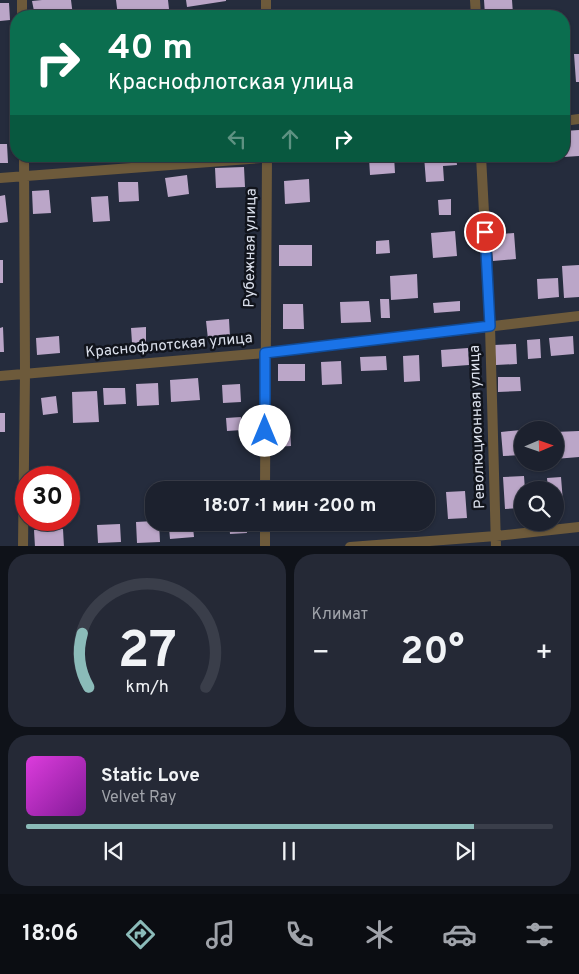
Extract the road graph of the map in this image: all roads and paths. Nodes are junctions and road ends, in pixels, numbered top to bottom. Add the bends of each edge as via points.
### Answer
1 (24, 162) edge
2 (210, 162) edge
3 (267, 162) edge
4 (481, 162) edge
5 (24, 175) junction
6 (0, 178) edge
7 (579, 316) edge
8 (490, 326) junction
9 (265, 353) junction
10 (25, 374) junction
11 (0, 376) edge
12 (265, 481) edge
13 (579, 527) edge
14 (265, 531) edge
15 (496, 541) edge
16 (22, 546) edge
17 (265, 546) edge
18 (350, 546) edge

1 - 5 street
2 - 5 street
3 - 9 street, Рубежная улица
4 - 8 street, Революционная улица
5 - 6 street
5 - 10 street
7 - 8 street, Краснофлотская улица
8 - 9 street, Краснофлотская улица
8 - 15 street, Революционная улица
9 - 10 street, Краснофлотская улица
9 - 12 street, Рубежная улица
10 - 11 street, Краснофлотская улица
10 - 16 street
13 - 15 street
14 - 17 street
15 - 18 street

